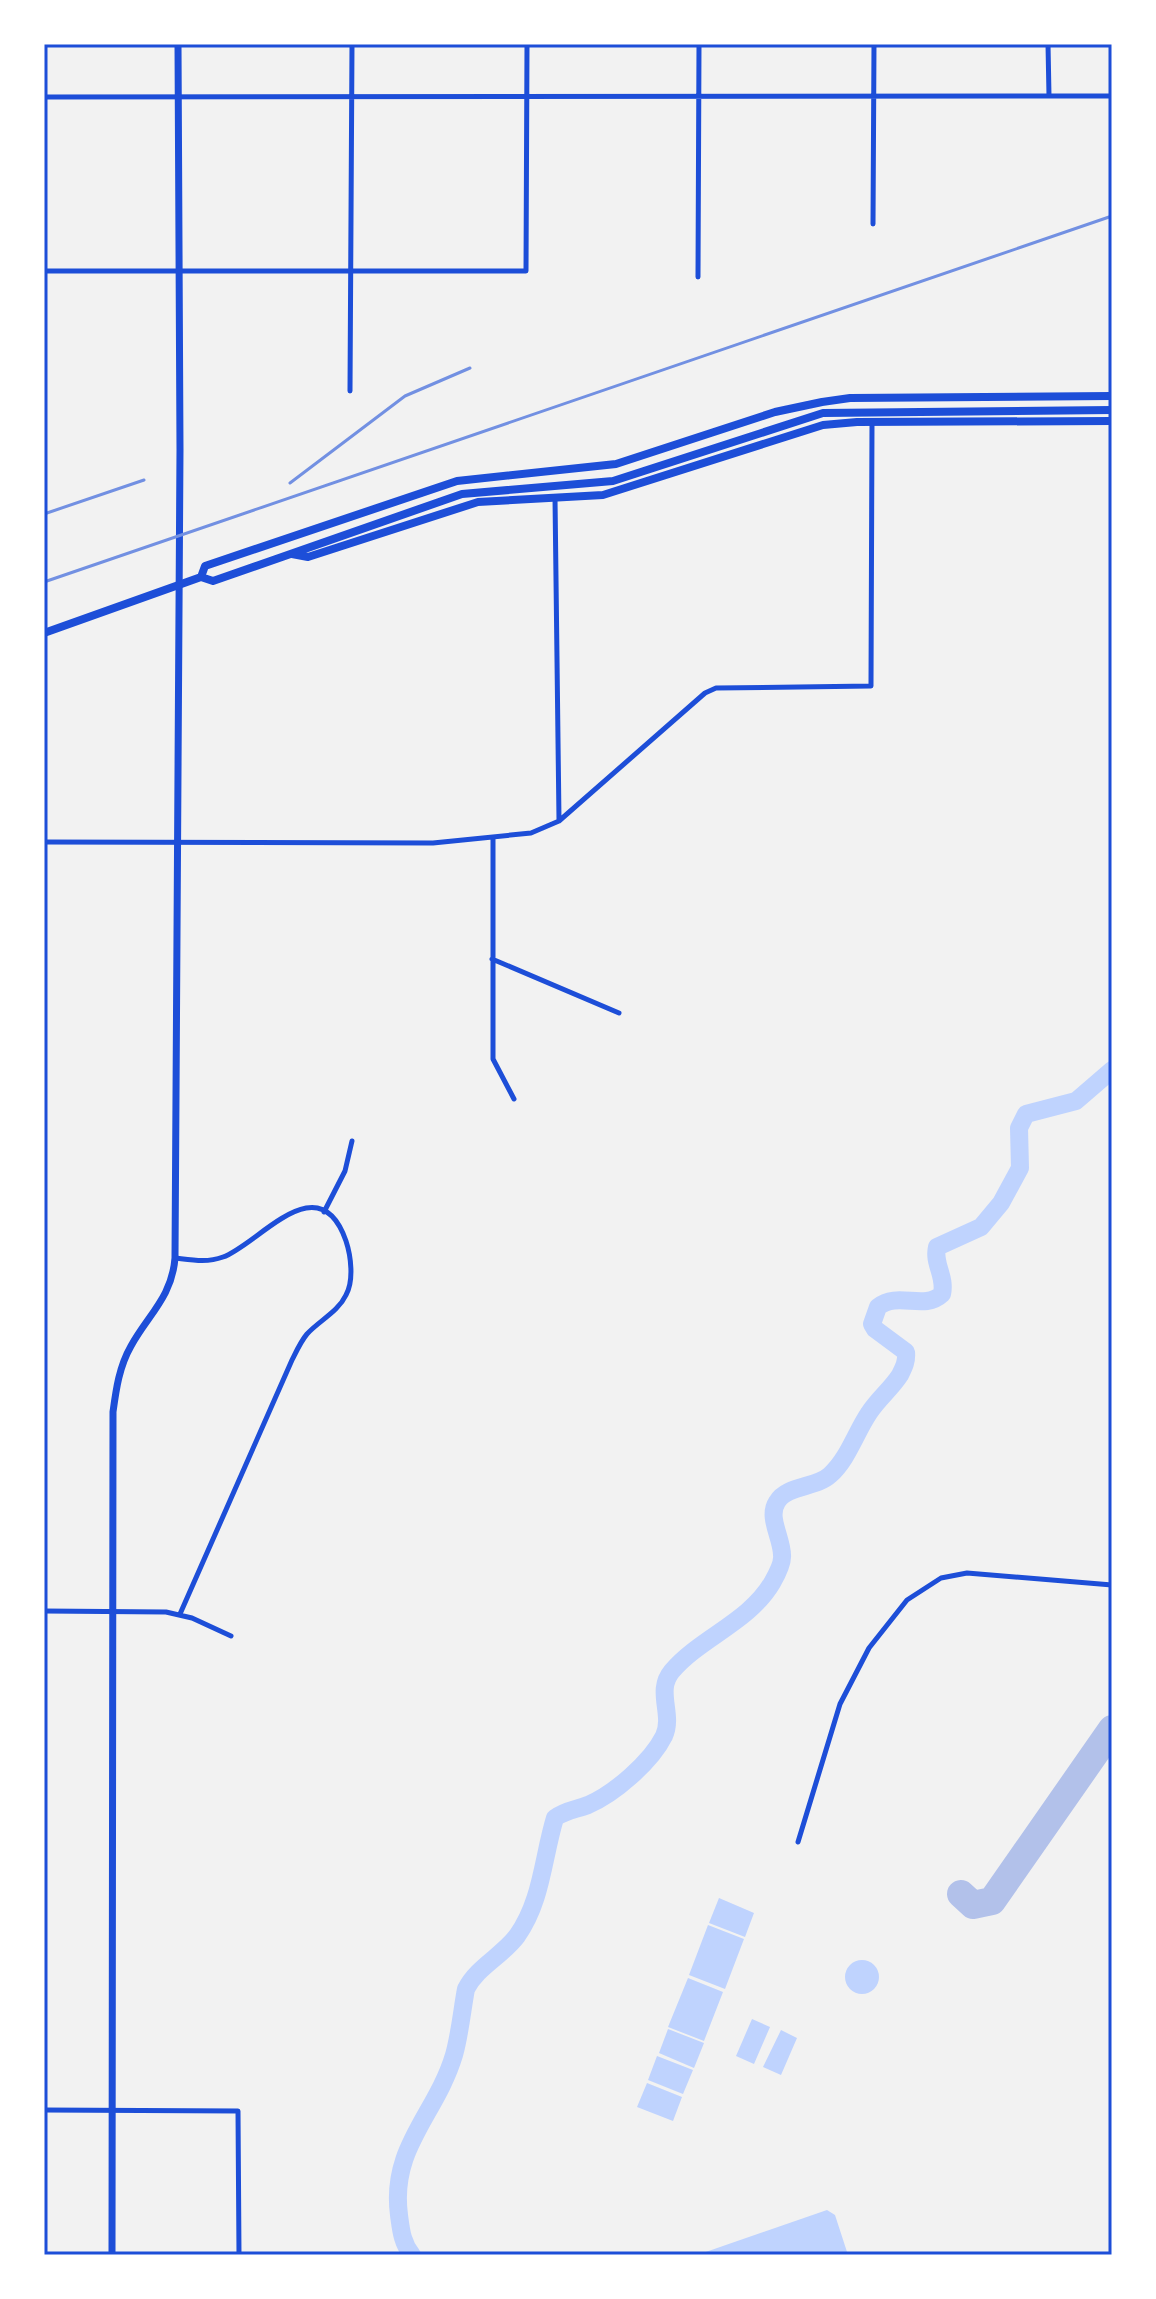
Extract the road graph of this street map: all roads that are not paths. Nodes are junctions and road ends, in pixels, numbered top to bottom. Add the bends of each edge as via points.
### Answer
1 (178, 44) edge
2 (352, 44) edge
3 (527, 44) edge
4 (699, 44) edge
5 (874, 44) edge
6 (1048, 44) edge
7 (1049, 96) junction
8 (1112, 96) edge
9 (44, 97) edge
10 (178, 97) junction
11 (352, 97) junction
12 (527, 97) junction
13 (874, 97) junction
14 (699, 98) junction
15 (873, 224) dead end
16 (44, 271) edge
17 (351, 271) junction
18 (178, 272) junction
19 (698, 277) dead end
20 (350, 391) dead end
21 (1112, 396) edge
22 (1112, 410) edge
23 (872, 421) junction
24 (1112, 421) edge
25 (555, 497) junction
26 (291, 554) junction
27 (201, 577) junction
28 (179, 586) junction
29 (44, 633) edge
30 (559, 821) junction
31 (493, 838) junction
32 (44, 842) edge
33 (176, 842) junction
34 (492, 959) junction
35 (619, 1013) dead end
36 (514, 1099) dead end
37 (352, 1141) dead end
38 (324, 1212) junction
39 (175, 1258) junction
40 (1112, 1585) edge
41 (44, 1611) edge
42 (112, 1611) junction
43 (180, 1614) junction
44 (231, 1636) dead end
45 (798, 1842) dead end
46 (44, 2110) edge
47 (111, 2110) junction
48 (112, 2255) edge
49 (239, 2255) edge

1 - 10 street
2 - 11 street
3 - 12 street
4 - 14 street
5 - 13 street
6 - 7 street
7 - 8 street
7 - 13 street
9 - 10 street
10 - 11 street
10 - 18 street
11 - 12 street
11 - 17 street
12 - 14 street
12 - 17 street via 526,271
13 - 14 street
13 - 15 street
14 - 19 street
16 - 18 street
17 - 18 street
17 - 20 street
18 - 28 street
21 - 27 main road via 822,402 616,464 487,476 433,487 205,566
22 - 26 main road via 823,413 613,481 462,494
23 - 24 main road
23 - 25 main road via 792,432 603,495
23 - 30 street via 871,686 716,688
25 - 26 main road via 478,502 308,557
25 - 30 street
26 - 27 main road via 213,581
27 - 28 main road
28 - 29 main road
28 - 33 street
30 - 31 street via 531,833
31 - 33 street via 433,843
31 - 34 street
32 - 33 street
33 - 39 street
34 - 35 street
34 - 36 street via 493,1059
37 - 38 street via 345,1171
38 - 39 street via 295,1210 207,1262
38 - 43 street via 343,1233 349,1251 348,1293 305,1335
39 - 42 street via 167,1294 131,1345 119,1376 113,1412
40 - 45 street via 967,1573 941,1578 907,1600 869,1648 840,1704
41 - 42 street
42 - 43 street
42 - 47 street
43 - 44 street
46 - 47 street
47 - 48 street
47 - 49 street via 238,2111

